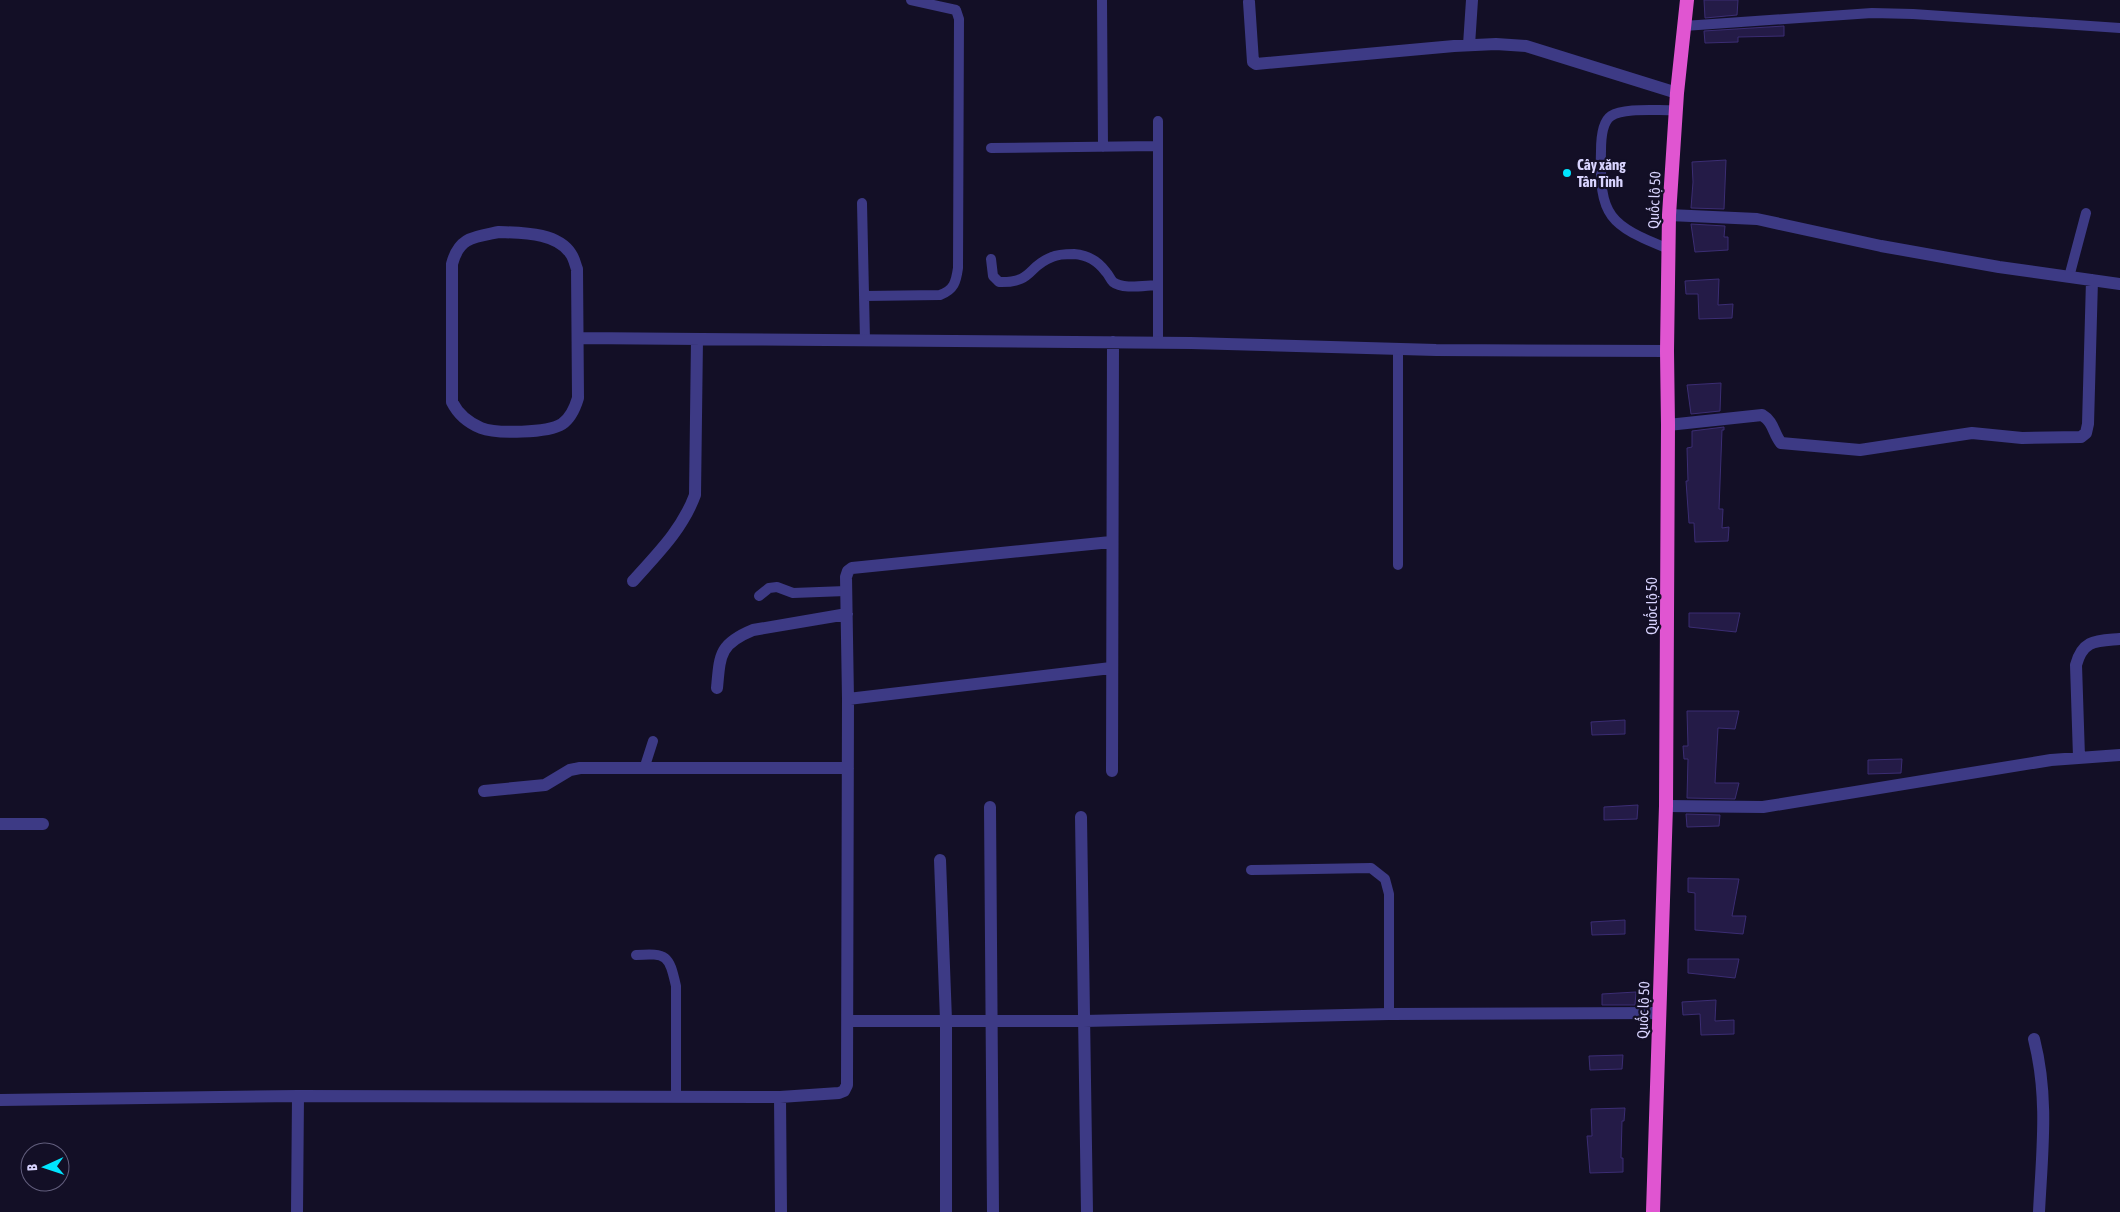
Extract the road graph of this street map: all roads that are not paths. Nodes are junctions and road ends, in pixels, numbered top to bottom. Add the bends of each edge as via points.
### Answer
1 (911, 0) edge
2 (1102, 0) edge
3 (1472, 0) edge
4 (1687, 0) edge
5 (1249, 2) dead end
6 (1684, 26) junction
7 (2120, 28) edge
8 (1469, 45) junction
9 (1677, 93) junction
10 (1676, 110) junction
11 (1158, 121) dead end
12 (1158, 146) junction
13 (1103, 147) junction
14 (992, 148) dead end
15 (862, 203) dead end
16 (2086, 213) dead end
17 (1670, 215) junction
18 (1669, 249) junction
19 (991, 259) dead end
20 (2069, 277) junction
21 (2092, 280) junction
22 (2120, 284) edge
23 (1158, 285) junction
24 (864, 296) junction
25 (578, 338) junction
26 (697, 339) junction
27 (865, 340) junction
28 (1112, 342) junction
29 (1158, 342) junction
30 (1398, 350) junction
31 (1667, 351) junction
32 (1668, 425) junction
33 (1111, 542) junction
34 (1398, 565) dead end
35 (632, 581) dead end
36 (846, 590) junction
37 (759, 596) dead end
38 (846, 614) junction
39 (2120, 639) edge
40 (1111, 668) junction
41 (717, 688) dead end
42 (848, 699) junction
43 (654, 741) dead end
44 (2120, 755) edge
45 (2079, 757) junction
46 (848, 768) junction
47 (644, 769) junction
48 (1112, 771) dead end
49 (484, 790) dead end
50 (1666, 806) junction
51 (990, 807) dead end
52 (1081, 817) dead end
53 (0, 824) edge
54 (43, 824) dead end
55 (940, 860) dead end
56 (1251, 870) dead end
57 (636, 955) dead end
58 (1660, 1013) junction
59 (1389, 1014) junction
60 (946, 1020) junction
61 (991, 1020) junction
62 (849, 1021) junction
63 (1084, 1021) junction
64 (2034, 1039) dead end
65 (298, 1096) junction
66 (676, 1097) junction
67 (780, 1097) junction
68 (0, 1100) edge
69 (297, 1212) edge
70 (781, 1212) edge
71 (946, 1212) edge
72 (993, 1212) edge
73 (1087, 1212) edge
74 (1653, 1212) edge
75 (2038, 1212) edge

1 - 24 lane via 956,10 959,19 956,284 940,295
2 - 13 lane
3 - 8 street
4 - 6 highway, Quốc lộ 50
5 - 8 street via 1253,62 1256,64
6 - 7 lane via 1872,13
6 - 9 highway, Quốc lộ 50
8 - 9 street via 1526,46
9 - 10 highway, Quốc lộ 50
10 - 17 highway, Quốc lộ 50
10 - 18 lane via 1613,114 1606,120 1601,146 1602,198 1610,213 1635,235
11 - 12 lane
12 - 13 lane
12 - 23 lane
13 - 14 lane
15 - 24 lane
16 - 20 lane
17 - 18 highway, Quốc lộ 50
17 - 20 street via 1756,219 1881,246
18 - 31 highway, Quốc lộ 50
19 - 23 lane via 993,276 999,282 1020,281 1043,261 1066,254 1090,257 1113,282
20 - 21 street
21 - 22 street
21 - 32 street via 2088,424 2086,433 2081,437 2022,438 1972,433 1860,450 1781,442 1773,425 1762,415
23 - 29 lane
24 - 27 lane
25 - 25 street via 578,398 574,411 561,424 543,430 493,431 480,428 456,412 452,402 452,264 455,250 476,236 499,232 535,234 557,242 571,253 577,269
25 - 26 street
26 - 27 street
26 - 35 street via 695,495 689,512 670,541
27 - 28 street
28 - 29 street
28 - 33 street
29 - 30 street
30 - 31 street
30 - 34 lane
31 - 32 highway, Quốc lộ 50
32 - 50 highway, Quốc lộ 50
33 - 36 street via 852,568 846,577
33 - 40 street
36 - 37 lane via 793,593 776,587
36 - 38 street
38 - 41 street via 753,630 742,635 728,644 722,653
38 - 42 street
39 - 45 street via 2092,641 2079,653 2076,665
40 - 42 street
40 - 48 street
42 - 46 street
43 - 47 lane
44 - 45 street
45 - 50 street via 1763,807
46 - 47 street
46 - 62 street
47 - 49 street via 580,768 545,784
50 - 58 highway, Quốc lộ 50
51 - 61 street
52 - 63 street
53 - 54 street
55 - 60 street
56 - 59 lane via 1371,868 1386,879 1389,894
57 - 66 lane via 660,954 668,960 673,971 676,986
58 - 59 street
58 - 74 highway, Quốc lộ 50
59 - 63 street
60 - 61 street
60 - 62 street
60 - 71 street
61 - 63 street
61 - 72 street
62 - 67 street via 848,1085 844,1091
63 - 73 street
64 - 75 street via 2044,1092
65 - 66 street
65 - 68 street
65 - 69 street
66 - 67 street
67 - 70 street

